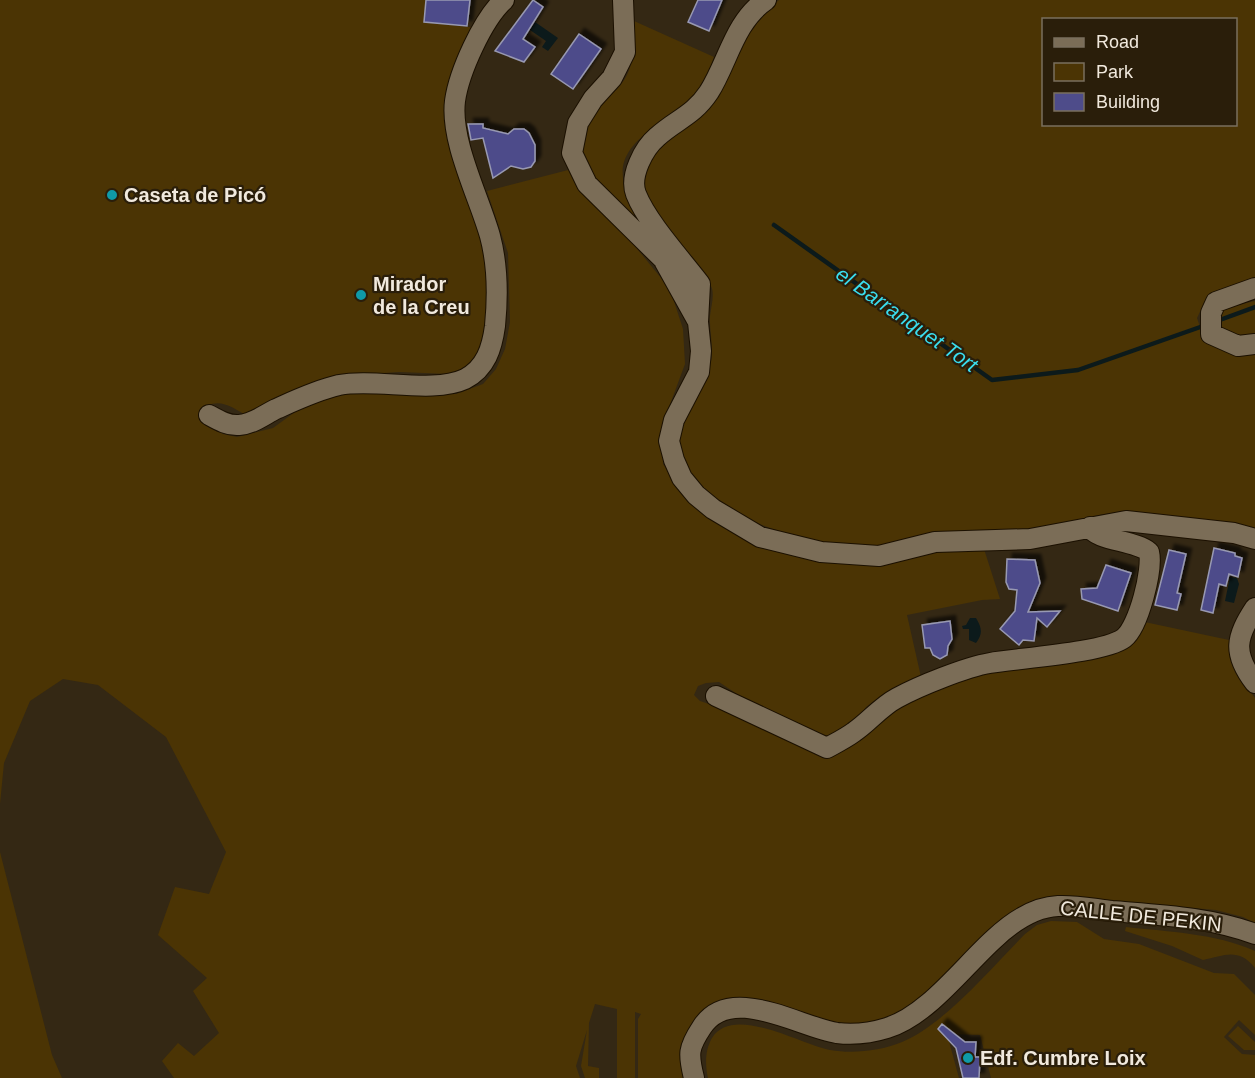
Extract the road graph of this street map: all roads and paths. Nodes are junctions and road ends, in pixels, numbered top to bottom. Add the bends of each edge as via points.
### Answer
1 (504, 0) edge
2 (623, 0) edge
3 (766, 0) edge
4 (1255, 288) edge
5 (698, 322) junction
6 (1255, 344) edge
7 (209, 415) dead end
8 (1090, 527) junction
9 (1255, 539) edge
10 (1255, 608) edge
11 (1255, 683) edge
12 (716, 696) dead end
13 (1255, 934) edge
14 (694, 1078) edge

1 - 7 street via 479,36 455,102 458,134 491,237 497,270 496,312 488,357 480,368 454,383 341,385 238,425
2 - 5 street via 625,52 612,78 578,123 572,153 587,184 663,259
3 - 5 street via 734,38 717,80 699,108 656,137 638,161 635,192 700,284
4 - 6 street via 1216,302 1211,313 1211,334 1238,346
5 - 8 street via 699,372 674,420 669,441 674,460 696,495 760,537 821,552 879,556 935,542 1030,539
8 - 9 street via 1126,521 1234,533
8 - 12 street via 1100,536 1140,545 1149,552 1149,576 1125,638 1096,647 987,663 935,682 896,698 856,732 826,748
10 - 11 street via 1241,627 1239,642 1241,658
13 - 14 street, CALLE DE PEKIN via 1230,924 1056,906 1022,916 923,1008 888,1028 836,1032 750,1008 721,1011 706,1021 690,1045

